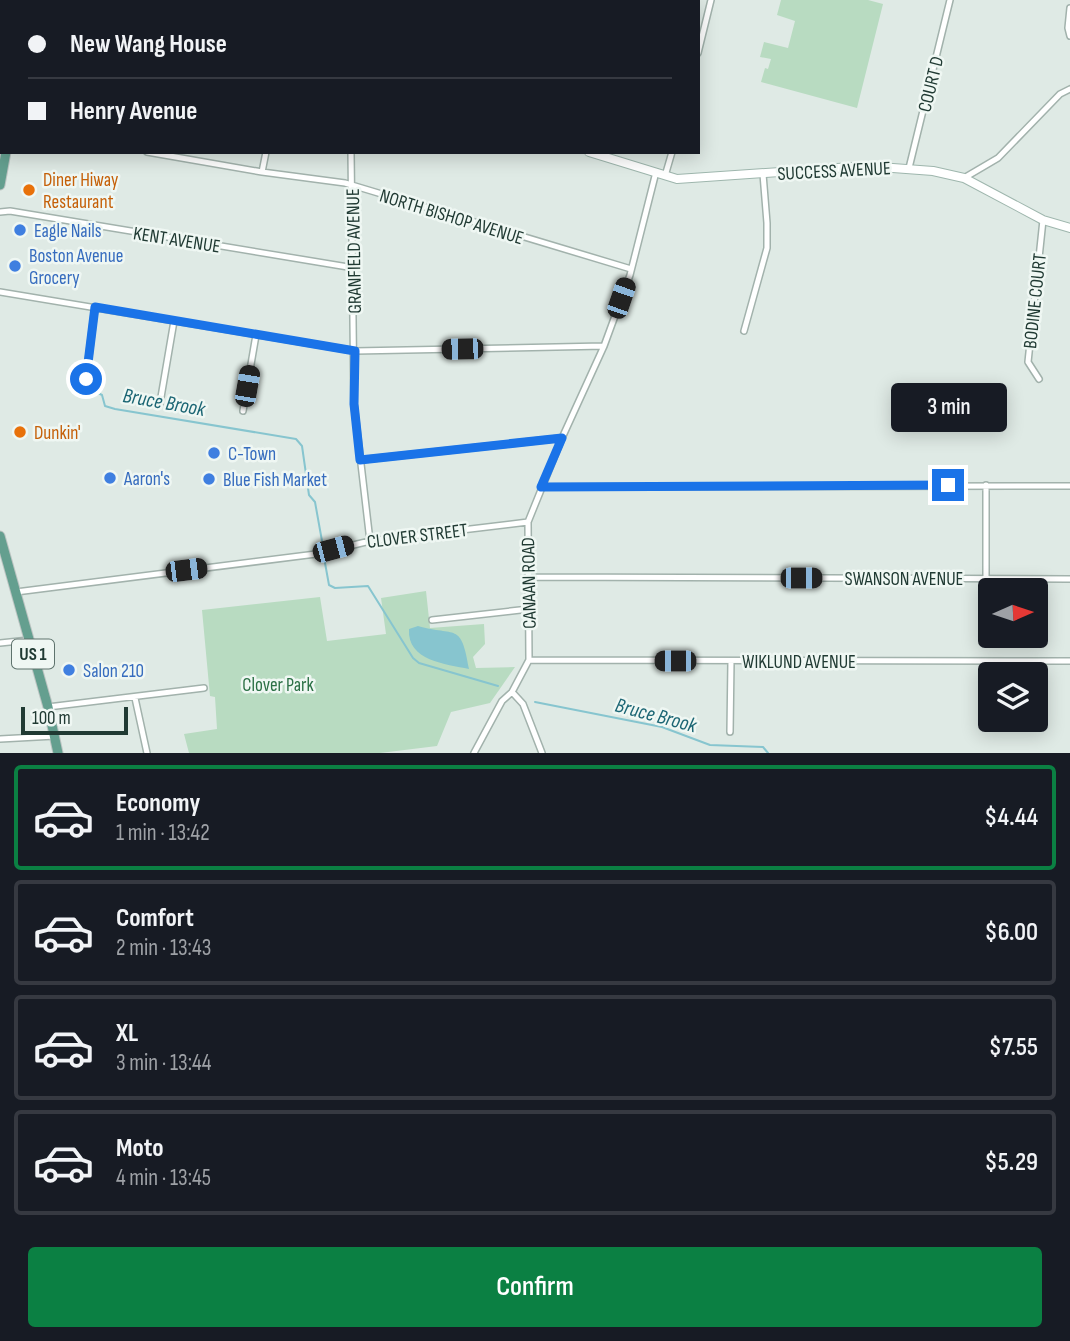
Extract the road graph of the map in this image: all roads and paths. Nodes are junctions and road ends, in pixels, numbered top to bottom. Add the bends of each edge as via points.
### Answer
1 (711, 0) edge
2 (950, 0) edge
3 (1070, 8) edge
4 (1070, 36) edge
5 (700, 46) edge
6 (1070, 89) edge
7 (6, 154) edge
8 (158, 154) edge
9 (266, 154) edge
10 (351, 154) edge
11 (595, 154) edge
12 (672, 154) edge
13 (909, 168) junction
14 (262, 172) junction
15 (656, 173) junction
16 (763, 174) junction
17 (666, 176) junction
18 (964, 178) junction
19 (0, 185) edge
20 (352, 185) junction
21 (0, 212) edge
22 (1043, 220) junction
23 (1070, 228) edge
24 (354, 268) junction
25 (631, 269) junction
26 (0, 292) edge
27 (95, 307) junction
28 (174, 321) junction
29 (744, 331) dead end
30 (256, 335) junction
31 (604, 346) junction
32 (355, 351) junction
33 (86, 379) dead end
34 (1039, 379) dead end
35 (160, 402) dead end
36 (243, 411) dead end
37 (562, 438) junction
38 (360, 460) junction
39 (986, 485) junction
40 (1070, 486) edge
41 (541, 487) junction
42 (528, 522) junction
43 (0, 536) edge
44 (370, 541) junction
45 (3, 557) edge
46 (527, 577) junction
47 (986, 578) edge
48 (978, 579) edge
49 (1048, 579) edge
50 (1070, 579) edge
51 (16, 592) junction
52 (529, 609) junction
53 (432, 620) dead end
54 (29, 640) junction
55 (0, 643) edge
56 (529, 660) junction
57 (731, 661) junction
58 (1070, 661) edge
59 (205, 688) dead end
60 (512, 692) junction
61 (135, 698) junction
62 (48, 707) junction
63 (730, 732) dead end
64 (55, 736) junction
65 (0, 739) edge
66 (58, 753) edge
67 (147, 753) edge
68 (474, 753) edge
69 (542, 753) edge

1 - 5 street
2 - 13 street, COURT D
3 - 4 street
6 - 18 street via 998,158
7 - 19 main road
8 - 14 street, NORTH BISHOP AVENUE
9 - 14 street
10 - 20 street, GRANFIELD AVENUE
11 - 15 street, SUCCESS AVENUE
12 - 17 street
13 - 16 street, SUCCESS AVENUE via 866,166
13 - 18 street, SUCCESS AVENUE
14 - 20 street, NORTH BISHOP AVENUE
15 - 17 street, SUCCESS AVENUE
15 - 25 street, CANAAN ROAD
16 - 17 street, SUCCESS AVENUE via 696,179
16 - 29 street via 767,248
18 - 22 street, SUCCESS AVENUE
20 - 24 street, GRANFIELD AVENUE
20 - 25 street, NORTH BISHOP AVENUE
21 - 24 street, KENT AVENUE
22 - 23 street, SUCCESS AVENUE
22 - 34 street, BODINE COURT via 1028,362
24 - 32 street, GRANFIELD AVENUE
25 - 31 street, CANAAN ROAD
26 - 27 street
27 - 28 street
27 - 33 street
28 - 30 street
28 - 35 street
30 - 32 street
30 - 36 street
31 - 32 street
31 - 37 street, CANAAN ROAD
32 - 38 street, GRANFIELD AVENUE
37 - 38 street
37 - 41 street, CANAAN ROAD
38 - 44 street, GRANFIELD AVENUE
39 - 40 street
39 - 41 street
39 - 47 street
41 - 42 street, CANAAN ROAD
42 - 44 street, CLOVER STREET
42 - 46 street, CANAAN ROAD
43 - 45 main road, US 1
44 - 51 street, CLOVER STREET via 316,554
45 - 51 main road, US 1
46 - 48 street, SWANSON AVENUE
46 - 52 street, CANAAN ROAD
49 - 50 street, SWANSON AVENUE
51 - 54 main road, US 1
52 - 53 street
52 - 56 street, CANAAN ROAD
54 - 55 street
54 - 62 main road, US 1
56 - 57 street, WIKLUND AVENUE
56 - 60 street, CANAAN ROAD
57 - 58 street, WIKLUND AVENUE
57 - 63 street
59 - 61 street
60 - 68 street, CANAAN ROAD via 502,701
60 - 69 street via 523,704
61 - 62 street
61 - 67 street
62 - 64 main road, US 1
64 - 65 street
64 - 66 main road, US 1

